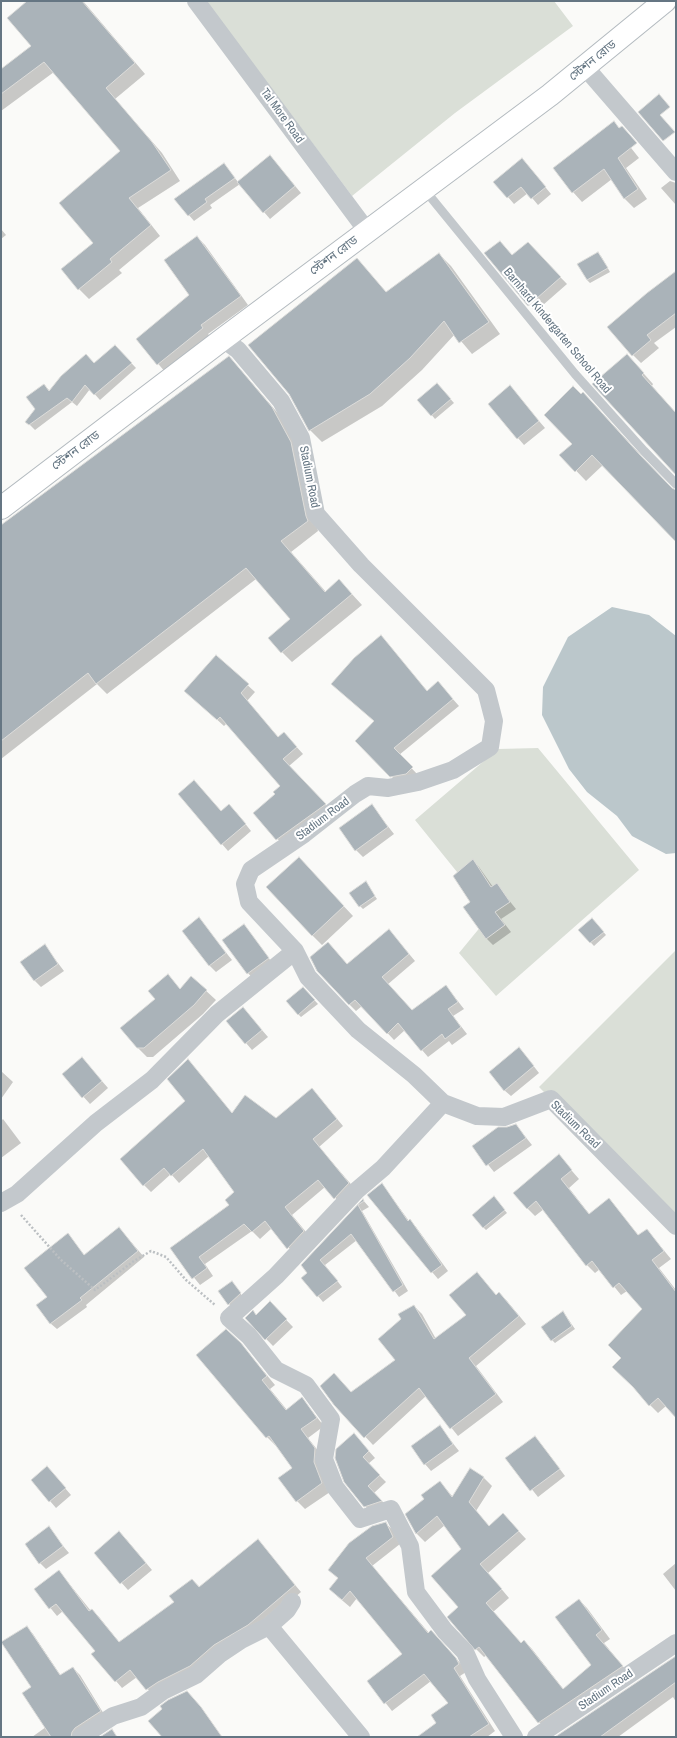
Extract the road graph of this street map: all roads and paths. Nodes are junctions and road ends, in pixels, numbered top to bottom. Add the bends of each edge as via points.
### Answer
1 (196, 1) edge
2 (665, 1) edge
3 (585, 67) junction
4 (676, 172) edge
5 (424, 189) junction
6 (367, 232) junction
7 (223, 339) junction
8 (676, 484) edge
9 (1, 508) edge
10 (295, 950) junction
11 (443, 1103) junction
12 (4, 1201) edge
13 (676, 1226) edge
14 (229, 1318) junction
15 (292, 1602) dead end
16 (269, 1626) junction
17 (676, 1643) edge
18 (81, 1737) edge
19 (361, 1737) edge
20 (514, 1737) edge
21 (536, 1737) edge

1 - 6 street, Tal More Road
2 - 3 main road, স্টেশন রোড
3 - 4 street
3 - 5 main road, স্টেশন রোড
5 - 6 main road, স্টেশন রোড
5 - 8 lane, Barnhard Kindergarten School Road via 575,374
6 - 7 main road, স্টেশন রোড
7 - 9 main road, স্টেশন রোড
7 - 10 street, Stadium Road via 238,350 281,401 301,438 316,514 361,565 486,690 494,721 490,747 452,770 418,782 388,788 368,786 251,870 245,884 249,902
10 - 11 street, Stadium Road via 308,978 358,1030 414,1075
10 - 12 street via 217,1014 152,1080 96,1124 17,1194
11 - 13 street, Stadium Road via 477,1116 504,1117 551,1099
11 - 14 street via 276,1276
12 - 14 path via 60,1260 95,1290 151,1251 166,1257 186,1280
14 - 20 street via 249,1336 276,1370 306,1385 331,1419 324,1459 335,1487 360,1519 391,1509 410,1546 416,1592 445,1631 466,1652 477,1679
15 - 16 street
16 - 18 street via 241,1640 196,1674 163,1691 140,1707 113,1716
16 - 19 street
17 - 21 street, Stadium Road

